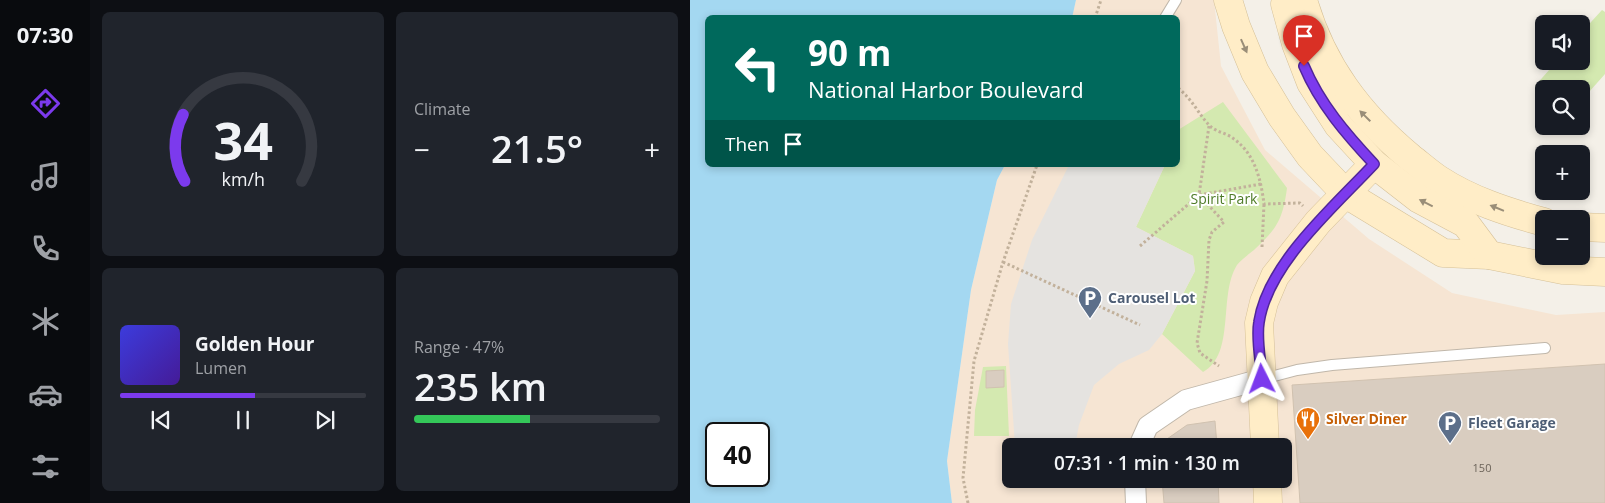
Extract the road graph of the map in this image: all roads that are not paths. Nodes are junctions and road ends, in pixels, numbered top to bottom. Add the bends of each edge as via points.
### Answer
1 (1176, 0) edge
2 (1228, 0) edge
3 (1284, 0) edge
4 (1303, 0) edge
5 (1167, 15) edge
6 (1374, 164) junction
7 (1346, 194) junction
8 (1535, 219) edge
9 (1590, 227) edge
10 (1605, 228) edge
11 (1489, 255) junction
12 (1605, 272) edge
13 (1545, 348) dead end
14 (1262, 379) junction
15 (1143, 438) edge
16 (1265, 438) edge
17 (1135, 488) edge
18 (1267, 488) edge
19 (1136, 503) edge
20 (1268, 503) edge

1 - 5 lane
2 -> 7 main road via 1256,72 1282,117 1310,156
3 - 6 main road via 1311,83 1338,125
8 -> 4 main road via 1498,209 1438,179 1392,142 1359,109 1331,66 1312,31
6 - 7 main road
11 -> 6 main road via 1466,224 1419,199
7 - 11 main road via 1443,253
7 - 14 main road via 1318,222 1275,276 1259,323
9 - 10 main road
11 - 12 main road via 1563,270
13 - 14 lane via 1332,366
14 - 15 street via 1186,400 1148,426
14 - 16 main road
17 - 19 street
18 - 20 main road

